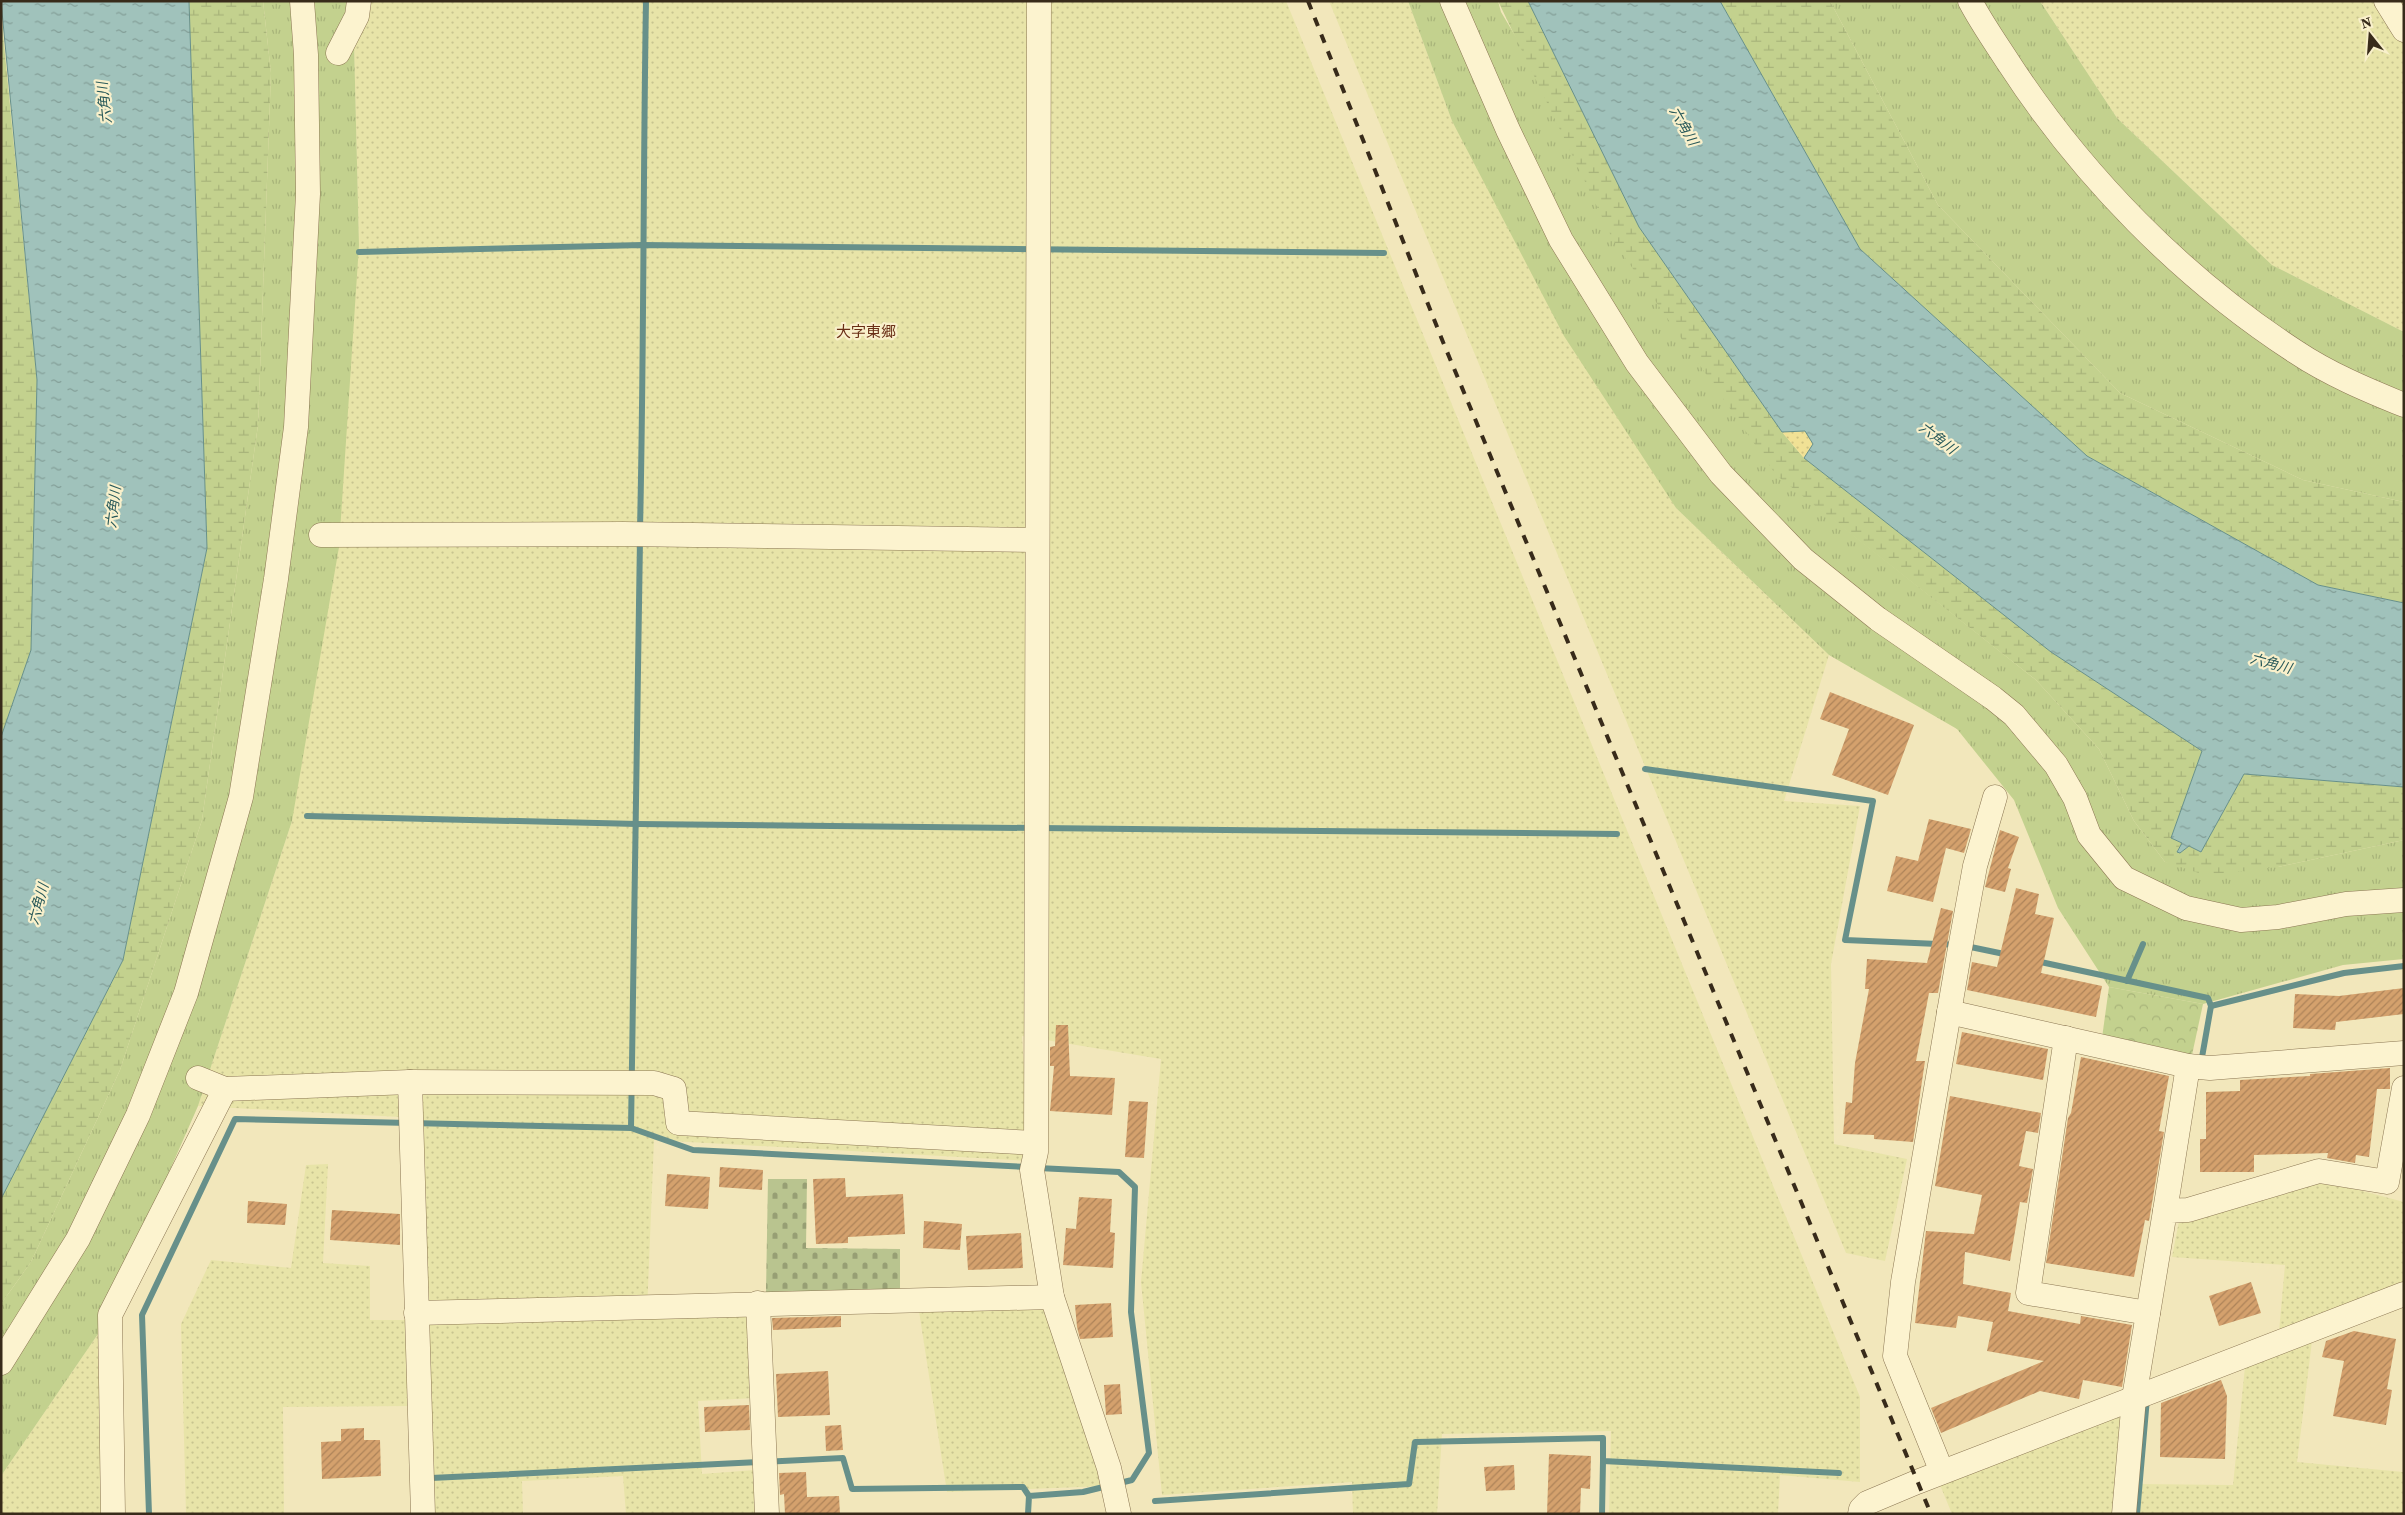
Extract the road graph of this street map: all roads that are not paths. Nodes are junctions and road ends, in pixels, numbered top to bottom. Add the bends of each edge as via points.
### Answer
1 (302, 1) edge
2 (359, 1) edge
3 (1039, 1) edge
4 (1452, 1) edge
5 (1970, 1) edge
6 (2386, 1) edge
7 (2404, 30) edge
8 (338, 53) dead end
9 (2404, 406) edge
10 (322, 534) dead end
11 (1037, 540) junction
12 (1995, 797) dead end
13 (2404, 900) edge
14 (1949, 1012) junction
15 (2066, 1038) junction
16 (2404, 1053) edge
17 (2198, 1067) junction
18 (198, 1078) dead end
19 (2404, 1088) edge
20 (225, 1089) junction
21 (412, 1092) junction
22 (1035, 1155) junction
23 (2174, 1210) junction
24 (2404, 1294) edge
25 (1052, 1296) junction
26 (758, 1303) junction
27 (2148, 1312) junction
28 (416, 1314) junction
29 (1, 1363) edge
30 (2144, 1394) junction
31 (1942, 1472) junction
32 (1118, 1507) edge
33 (113, 1514) edge
34 (423, 1514) edge
35 (767, 1514) edge
36 (1860, 1514) edge
37 (2124, 1514) edge

1 - 29 street via 308,194 296,427 276,579 241,797 186,993 138,1116 78,1239
2 - 8 street via 357,16
3 - 11 street
4 - 13 street via 1508,130 1561,240 1637,363 1721,474 1803,559 1878,619 2014,715 2056,765 2075,798 2089,835 2124,878 2186,908 2241,920 2278,917 2346,904
5 - 9 street via 2026,90 2080,162 2148,233 2233,307 2296,353
6 - 7 street
10 - 11 street via 624,534
11 - 22 street
12 - 14 street via 1975,866
14 - 15 street
14 - 31 street via 1903,1282 1895,1356
15 - 17 street
15 - 27 street via 2028,1293
16 - 17 street
17 - 23 street
18 - 20 street
19 - 23 street via 2387,1182 2319,1171
20 - 21 street
20 - 33 street via 110,1315
21 - 22 street via 654,1082 674,1089 678,1123
21 - 28 street
22 - 25 street
23 - 27 street
24 - 30 street
25 - 26 street
25 - 32 street via 1109,1468
26 - 28 street
26 - 35 street
27 - 30 street
28 - 34 street
30 - 31 street
30 - 37 street
31 - 36 street via 1867,1503

